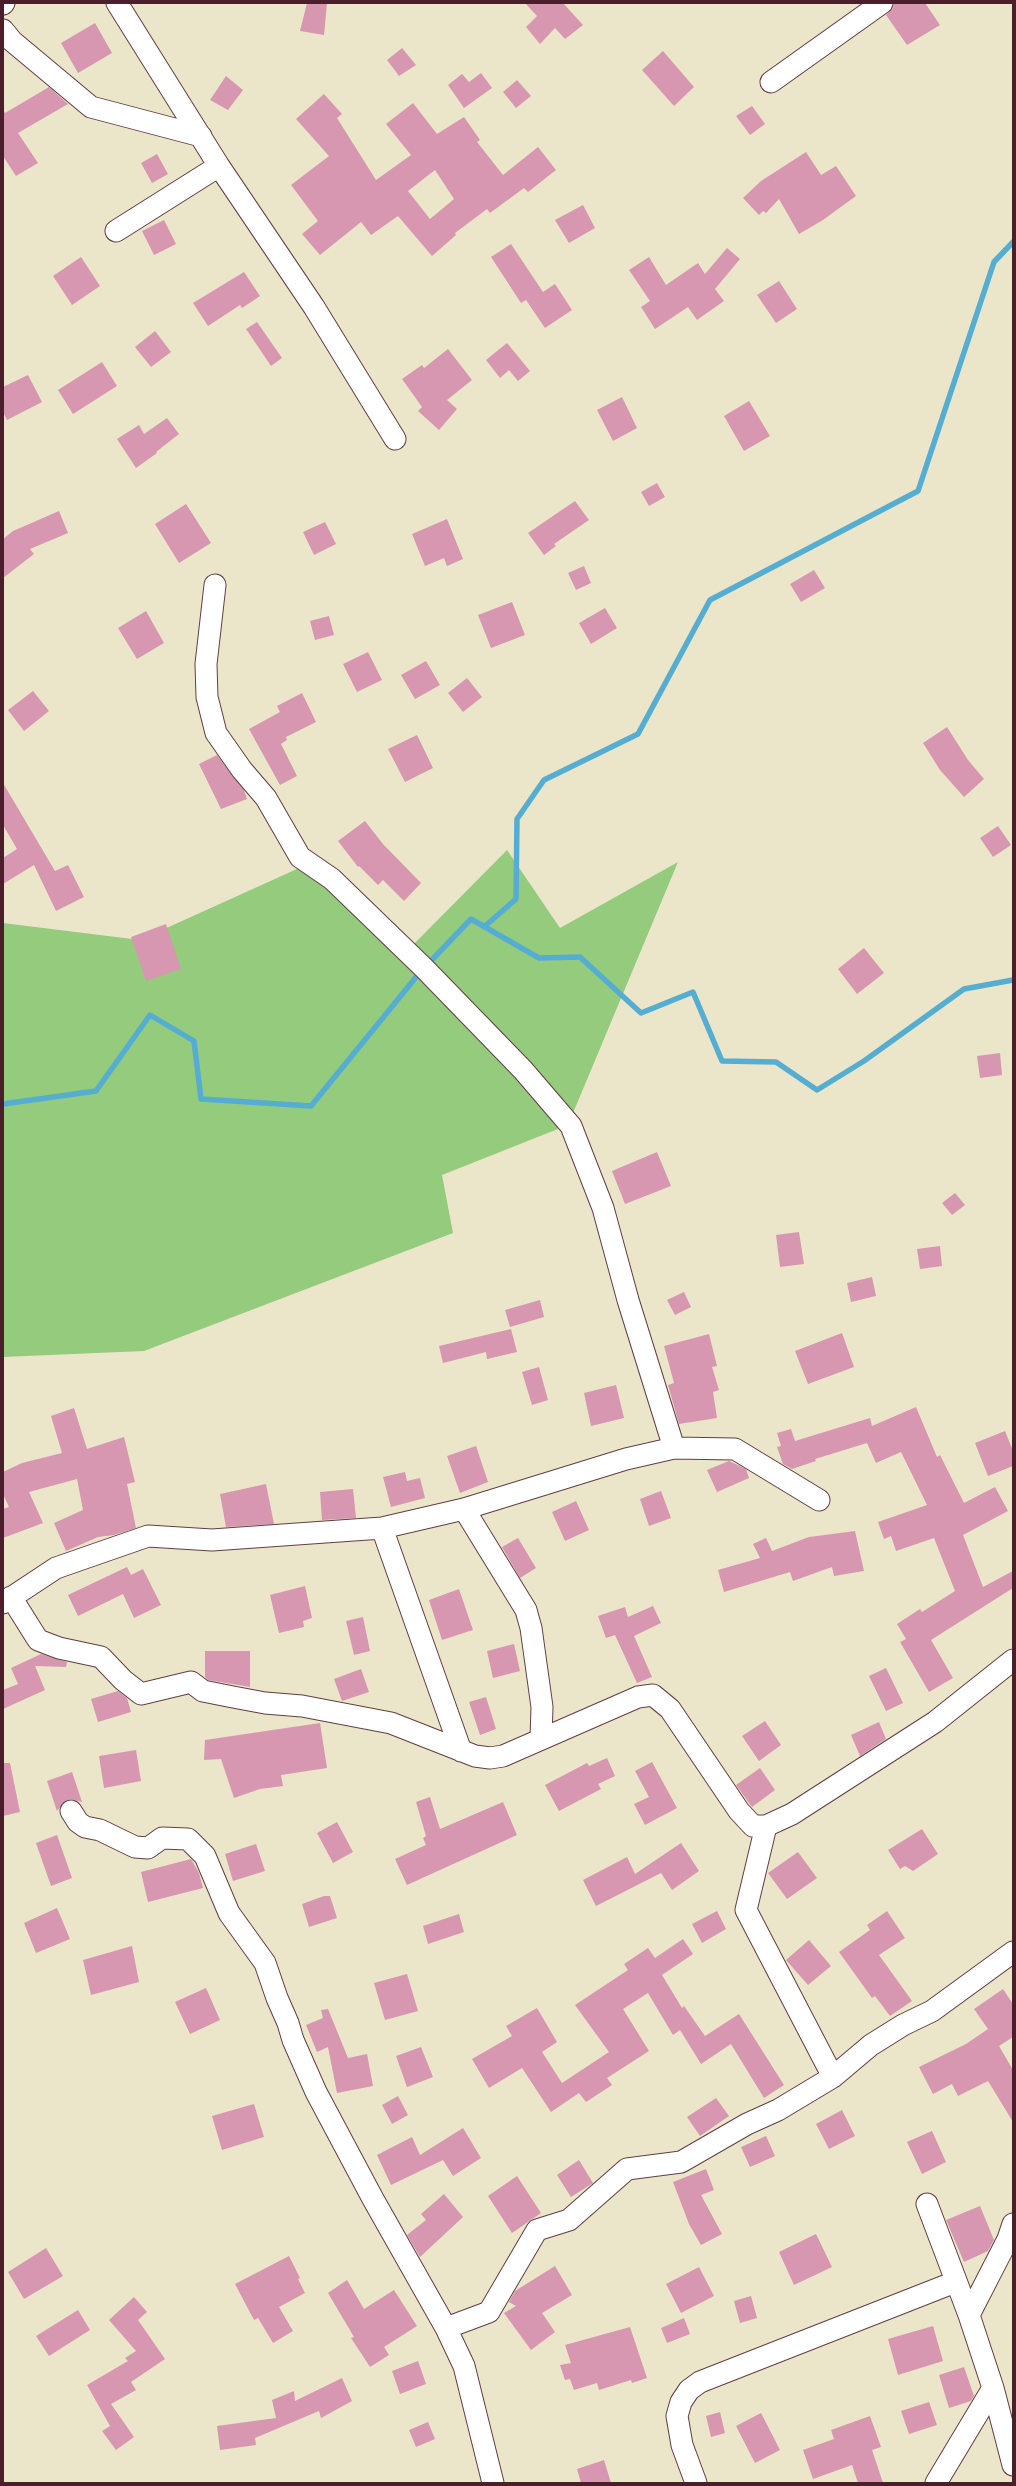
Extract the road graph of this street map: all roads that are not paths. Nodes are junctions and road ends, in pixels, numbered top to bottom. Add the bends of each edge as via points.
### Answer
1 (117, 3) edge
2 (882, 3) edge
3 (3, 30) edge
4 (771, 82) dead end
5 (201, 136) junction
6 (219, 166) junction
7 (116, 231) dead end
8 (395, 438) dead end
9 (215, 585) dead end
10 (674, 1448) junction
11 (819, 1500) dead end
12 (464, 1509) junction
13 (382, 1528) junction
14 (7, 1600) edge
15 (1013, 1660) edge
16 (541, 1738) junction
17 (461, 1751) junction
18 (71, 1811) dead end
19 (766, 1826) junction
20 (1013, 1952) edge
21 (833, 2077) junction
22 (927, 2204) dead end
23 (1011, 2233) edge
24 (955, 2282) junction
25 (969, 2315) junction
26 (446, 2328) junction
27 (993, 2388) junction
28 (1013, 2465) edge
29 (494, 2483) edge
30 (696, 2483) edge
31 (936, 2483) edge

1 - 5 street
2 - 4 street
3 - 5 street via 12,41 91,107
5 - 6 street
6 - 7 street
6 - 8 street via 314,307
9 - 10 street via 206,664 207,697 216,733 266,798 300,857 332,878 424,968 523,1070 571,1126 603,1208 628,1300
10 - 11 street via 735,1449
10 - 12 street via 626,1459
12 - 13 street
12 - 16 street via 528,1616 542,1707
13 - 14 street via 212,1540 148,1536 56,1568
13 - 17 street
14 - 17 street via 38,1640 59,1648 101,1657 141,1694 191,1682 203,1691 392,1723
15 - 19 street via 934,1722 792,1814
16 - 17 street via 503,1756 490,1758
16 - 19 street via 638,1696 653,1695 670,1709 739,1812 753,1826
18 - 26 street via 85,1827 100,1830 135,1847 148,1848 162,1838 188,1839 205,1856 229,1913 265,1963 293,2040 316,2092 372,2199
19 - 21 street via 746,1910
20 - 21 street via 932,2011 871,2045
21 - 26 street via 681,2162 626,2169 569,2220 537,2230 489,2312
22 - 24 street
23 - 25 street
24 - 25 street
24 - 30 street via 700,2382 689,2390 681,2402 677,2416 682,2445
25 - 27 street
26 - 29 street via 464,2366
27 - 28 street
27 - 31 street

